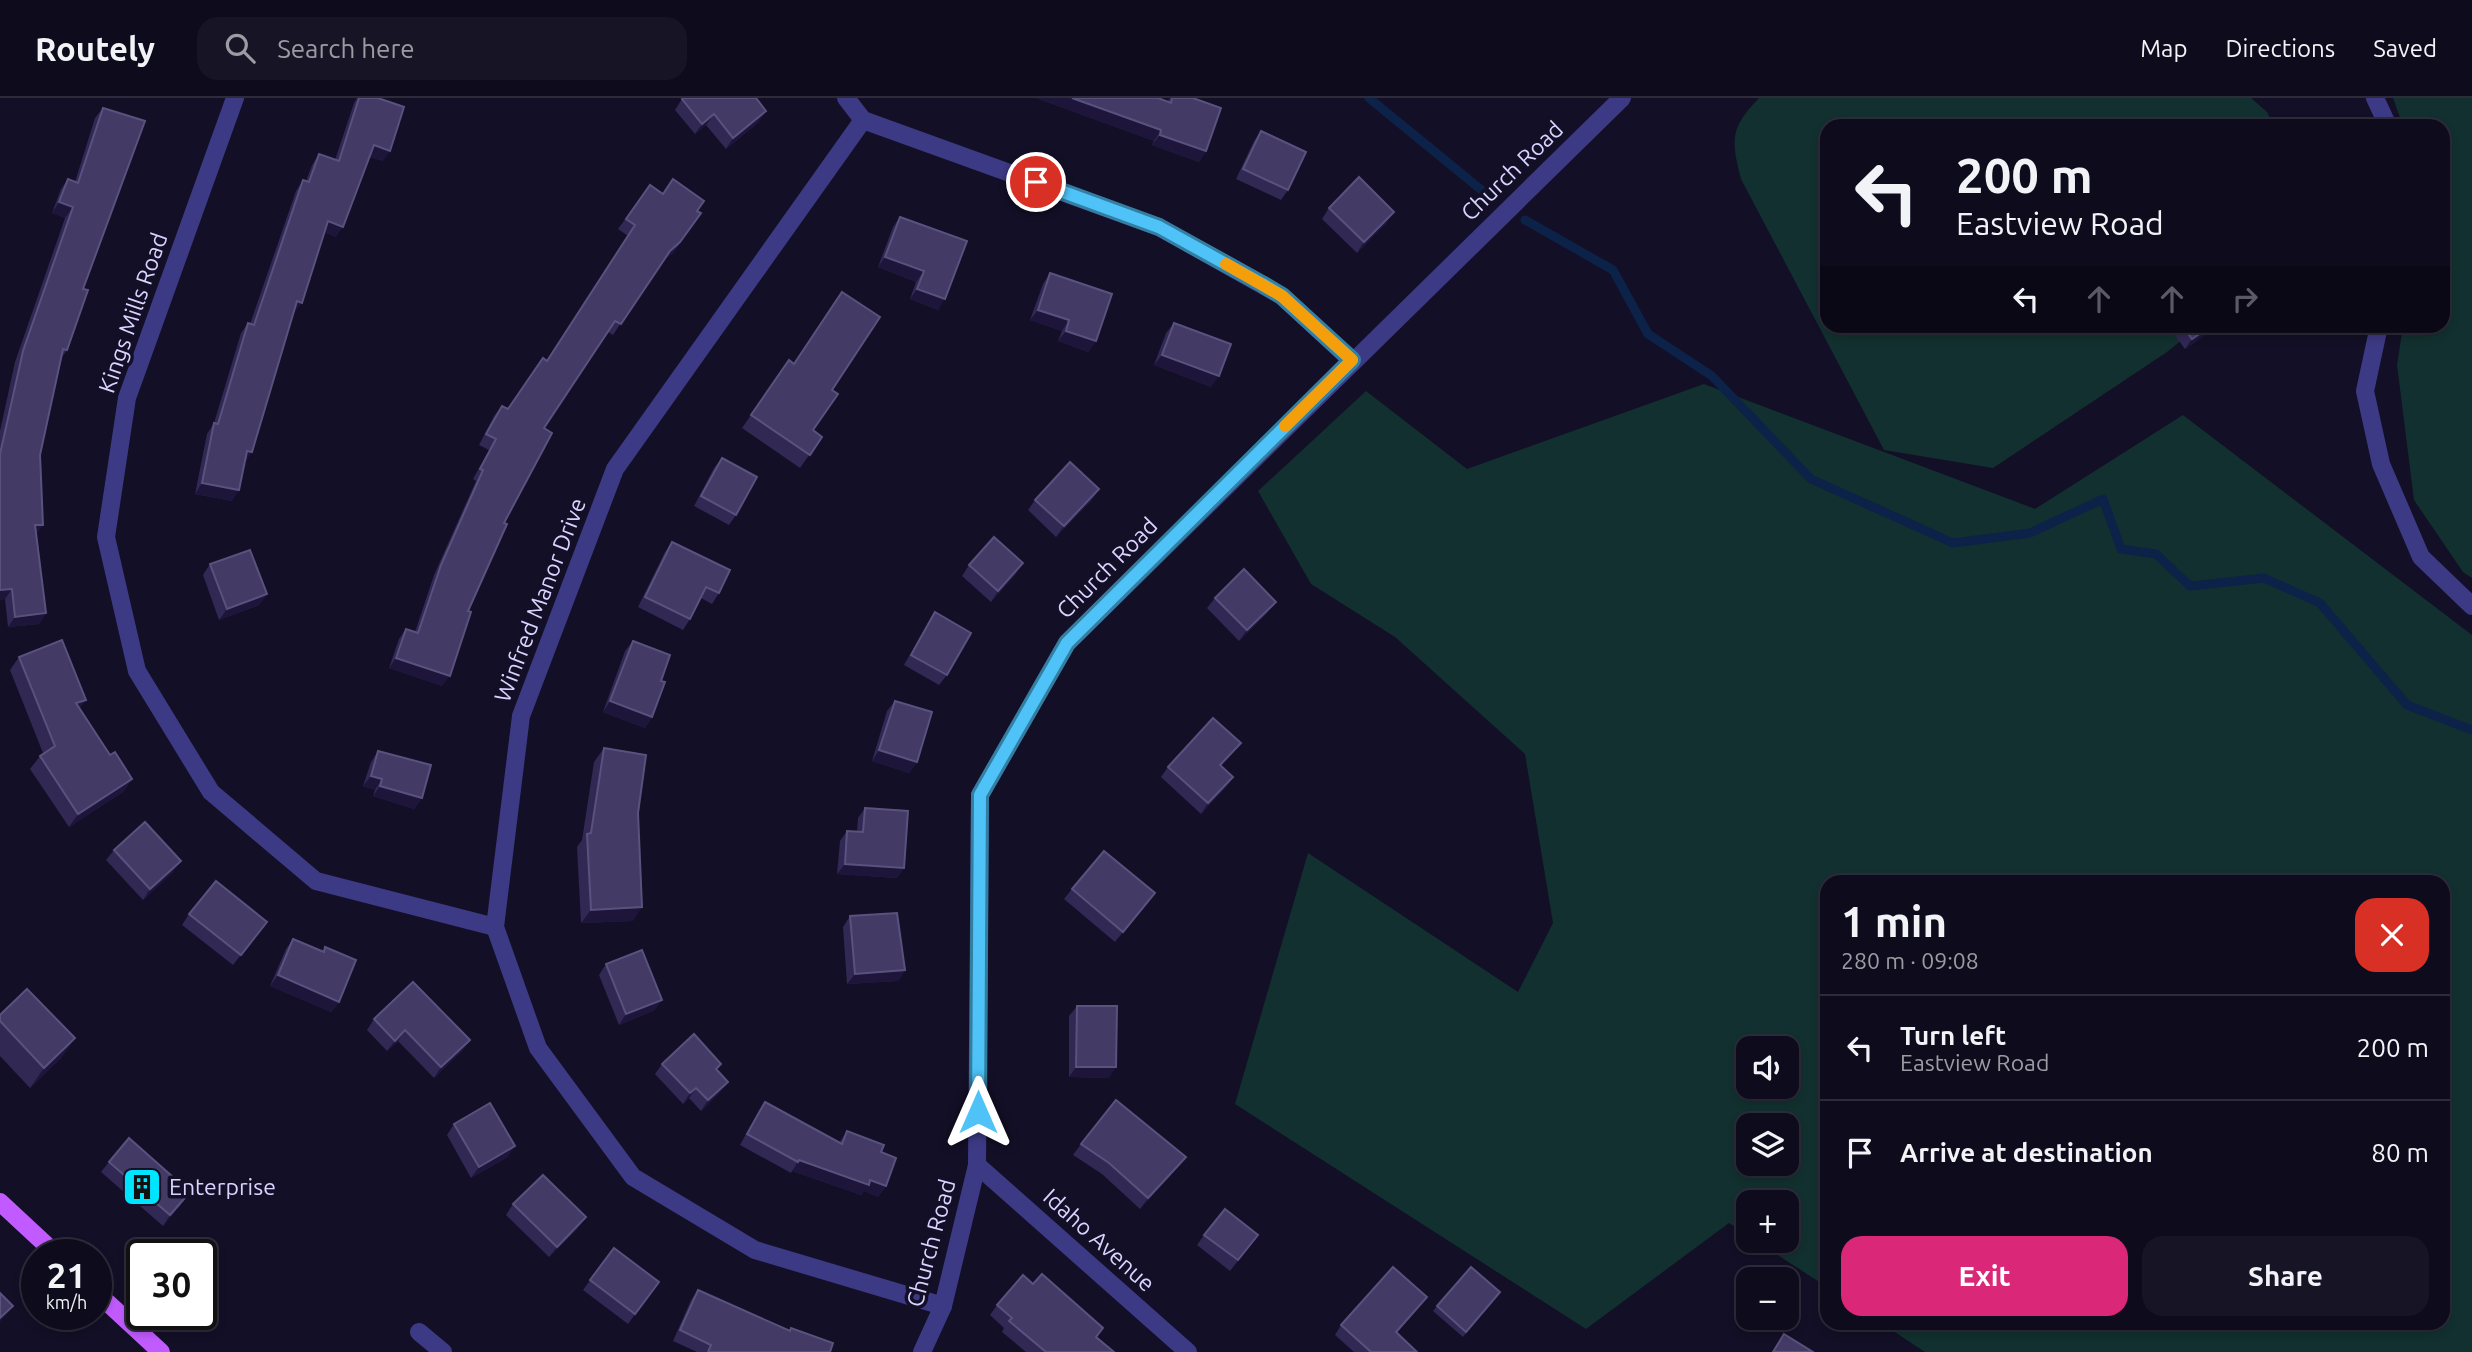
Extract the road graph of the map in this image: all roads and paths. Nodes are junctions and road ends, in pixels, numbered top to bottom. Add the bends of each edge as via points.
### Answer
1 (235, 98) edge
2 (846, 98) edge
3 (1622, 98) edge
4 (2375, 98) edge
5 (2385, 119) edge
6 (863, 120) junction
7 (2377, 333) edge
8 (1352, 360) junction
9 (2472, 606) edge
10 (495, 927) junction
11 (977, 1165) junction
12 (2, 1207) edge
13 (39, 1239) edge
14 (943, 1306) junction
15 (112, 1307) edge
16 (419, 1332) dead end
17 (161, 1352) edge
18 (443, 1352) edge
19 (922, 1352) edge
20 (1188, 1352) edge

1 - 10 street, Kings Mills Road via 127,398 106,537 137,671 211,792 316,881
2 - 6 street
3 - 8 street, Church Road
4 - 5 street
6 - 8 street via 1159,227 1282,296
6 - 10 street, Winfred Manor Drive via 615,469 521,716
7 - 9 street via 2365,391 2381,464 2421,556
8 - 11 street, Church Road via 1067,643 980,795
10 - 14 street, Winfred Manor Drive via 538,1048 633,1177 755,1250
11 - 14 street, Church Road
11 - 20 street, Idaho Avenue
12 - 13 main road
14 - 19 street, Church Road
15 - 17 main road
16 - 18 street

